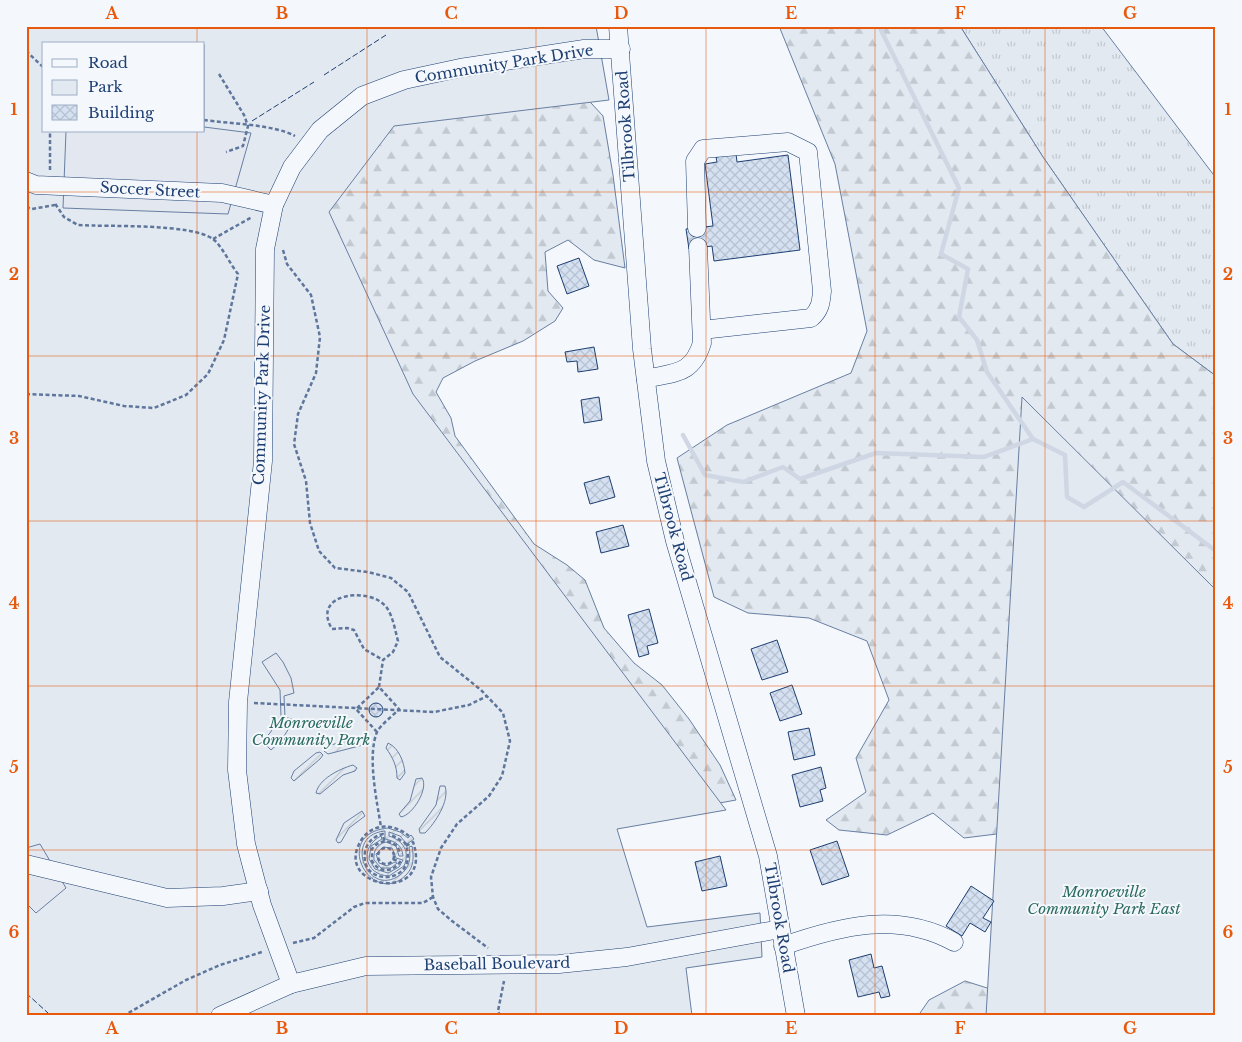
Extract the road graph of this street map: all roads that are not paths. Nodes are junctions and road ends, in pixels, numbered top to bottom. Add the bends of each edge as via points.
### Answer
1 (618, 26) edge
2 (621, 49) junction
3 (26, 181) edge
4 (274, 205) junction
5 (697, 228) dead end
6 (698, 248) dead end
7 (702, 330) junction
8 (646, 379) junction
9 (26, 864) edge
10 (258, 890) junction
11 (781, 937) junction
12 (954, 942) dead end
13 (291, 984) junction
14 (220, 1016) edge
15 (796, 1016) edge

1 - 2 street, Tilbrook Road
2 - 4 street, Community Park Drive via 584,49 460,68 404,80 362,96 320,130 292,167
2 - 8 street, Tilbrook Road
3 - 4 street, Soccer Street via 50,186 222,193
4 - 10 street, Community Park Drive via 265,249 263,461 238,702 237,770 246,844
5 - 7 street via 695,161 703,149 788,142 808,152 821,304 817,313 811,318
6 - 7 street
7 - 8 street via 698,356 686,370
8 - 11 street, Tilbrook Road via 656,461 675,541 768,856
9 - 10 street via 167,898 223,896
10 - 13 street, Community Park Drive
11 - 12 street, Baseball Boulevard via 897,924 937,933
11 - 13 street, Baseball Boulevard via 559,964 366,966
11 - 15 street, Tilbrook Road
13 - 14 street, Baseball Boulevard

